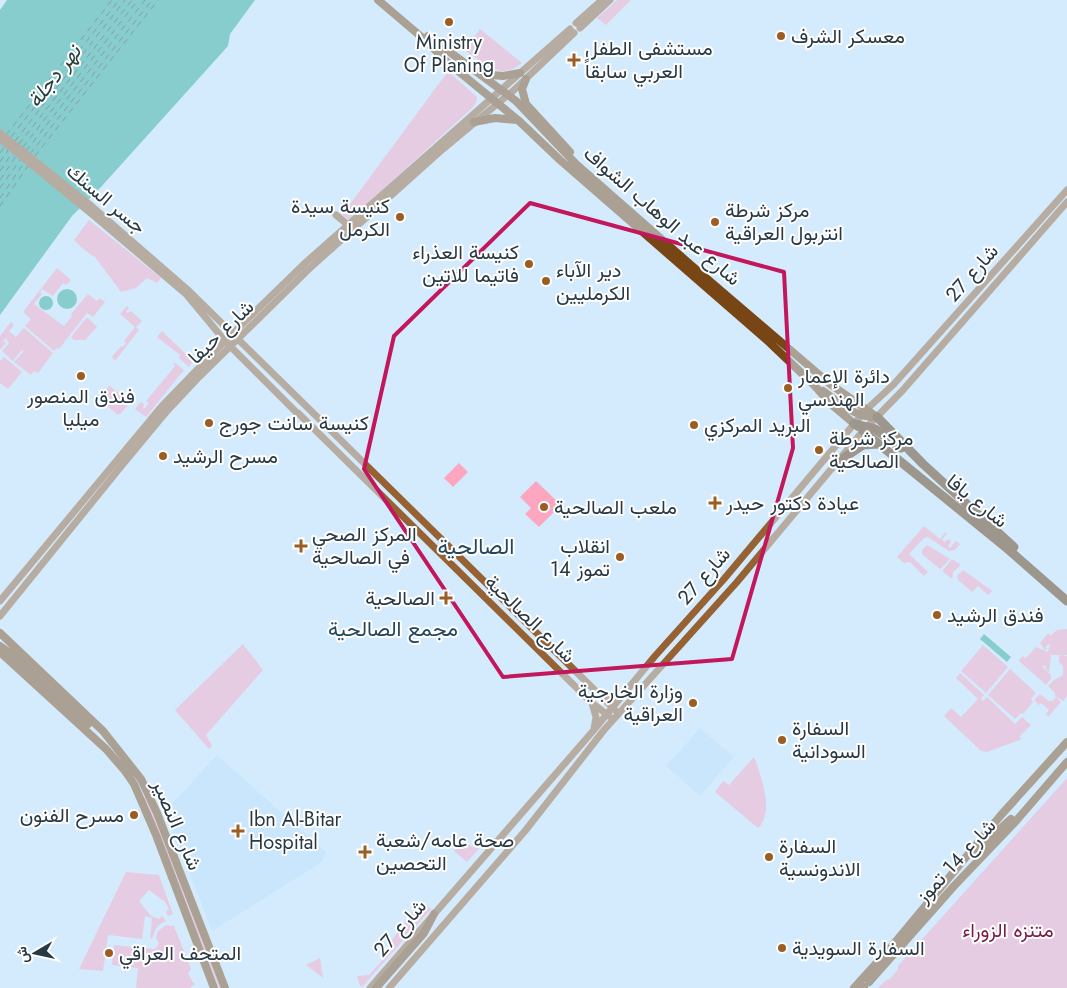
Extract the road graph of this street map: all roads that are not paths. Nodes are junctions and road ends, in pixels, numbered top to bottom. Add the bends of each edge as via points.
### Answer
1 (378, 0) edge
2 (385, 0) edge
3 (602, 0) edge
4 (610, 0) edge
5 (575, 28) junction
6 (427, 38) junction
7 (477, 74) junction
8 (523, 76) junction
9 (505, 92) junction
10 (495, 100) junction
11 (518, 120) junction
12 (474, 122) junction
13 (0, 133) edge
14 (0, 139) edge
15 (576, 164) junction
16 (1067, 190) edge
17 (1064, 201) edge
18 (336, 215) dead end
19 (348, 225) junction
20 (1039, 228) junction
21 (187, 293) junction
22 (235, 336) junction
23 (228, 343) junction
24 (813, 384) junction
25 (864, 412) junction
26 (877, 417) junction
27 (854, 424) junction
28 (866, 429) junction
29 (879, 444) junction
30 (839, 461) junction
31 (923, 464) junction
32 (415, 513) junction
33 (407, 521) junction
34 (1067, 594) edge
35 (1067, 601) edge
36 (0, 602) edge
37 (509, 606) junction
38 (502, 614) junction
39 (0, 616) edge
40 (0, 633) edge
41 (668, 642) junction
42 (0, 646) edge
43 (676, 650) junction
44 (0, 652) edge
45 (625, 693) junction
46 (600, 695) junction
47 (592, 703) junction
48 (612, 707) junction
49 (606, 715) junction
50 (617, 717) junction
51 (593, 731) junction
52 (1067, 742) edge
53 (1067, 749) edge
54 (122, 756) junction
55 (1067, 756) edge
56 (1067, 762) edge
57 (1067, 769) edge
58 (1016, 821) junction
59 (960, 865) junction
60 (434, 914) junction
61 (895, 948) junction
62 (865, 986) edge
63 (214, 988) edge
64 (225, 988) edge
65 (370, 988) edge
66 (376, 988) edge
67 (389, 988) edge
68 (854, 988) edge

1 - 6 main road
2 - 6 main road
3 - 5 main road
4 - 5 main road
5 - 8 main road
6 - 7 main road, شارع عبد الوهاب الشواف
6 - 10 main road, شارع عبد الوهاب الشواف via 448,62
7 - 8 main road
7 - 9 main road, شارع عبد الوهاب الشواف
8 - 9 main road
8 - 15 main road via 526,104 563,143
9 - 10 main road
9 - 15 main road, شارع عبد الوهاب الشواف
10 - 11 main road, شارع عبد الوهاب الشواف
10 - 12 main road, شارع حيفا
10 - 19 main road, شارع حيفا
11 - 12 main road via 495,118
11 - 24 main road, شارع عبد الوهاب الشواف
12 - 22 main road, شارع حيفا
13 - 21 main road, جسر السنك via 89,204
14 - 21 main road, جسر السنك
15 - 25 main road, شارع عبد الوهاب الشواف
16 - 17 main road, شارع 27
17 - 20 main road, شارع 27
18 - 19 main road
19 - 22 main road, شارع حيفا via 304,264
20 - 25 main road, شارع 27
20 - 26 main road, شارع 27
21 - 22 main road, شارع الصالحية
21 - 23 main road, شارع الصالحية
22 - 23 main road, شارع حيفا
22 - 32 main road, شارع الصالحية
23 - 33 main road, شارع الصالحية
23 - 36 main road, شارع حيفا via 162,406
23 - 39 main road, شارع حيفا via 167,410
24 - 25 main road via 850,410
24 - 27 main road, شارع عبد الوهاب الشواف
25 - 26 main road
25 - 27 main road, شارع 27
26 - 28 main road, شارع 27
26 - 31 highway, شارع يافا
27 - 28 highway
27 - 41 main road, شارع 27
28 - 29 highway, شارع يافا
28 - 30 main road, شارع 27
28 - 31 highway via 882,433
29 - 30 highway via 863,445
29 - 35 highway, شارع يافا via 1010,550
30 - 43 main road, شارع 27
31 - 34 highway, شارع يافا
32 - 33 main road
32 - 37 main road, شارع الصالحية
33 - 38 main road, شارع الصالحية
37 - 38 main road
37 - 46 main road, شارع الصالحية
38 - 47 main road, شارع الصالحية
40 - 54 main road, شارع النصیر via 103,731
41 - 43 main road
41 - 45 main road, شارع 27
42 - 54 main road
43 - 50 main road, شارع 27
44 - 63 main road, شارع النصیر via 106,749 134,784
45 - 46 main road
45 - 48 main road, شارع 27
46 - 48 main road, شارع الصالحية
47 - 49 main road, شارع الصالحية
47 - 51 main road via 596,717
48 - 49 main road, شارع 27
48 - 50 main road, شارع الصالحية
49 - 50 main road, شارع الصالحية
49 - 51 main road, شارع 27
50 - 67 main road, شارع 27 via 525,831
51 - 60 main road, شارع 27
52 - 59 main road, شارع 14 تموز
53 - 59 main road
54 - 64 main road, شارع النصیر via 148,792
55 - 59 main road, شارع 14 تموز via 1010,820
56 - 58 main road, شارع 14 تموز
57 - 58 main road
58 - 61 main road, شارع 14 تموز
59 - 61 main road, شارع 14 تموز
60 - 65 main road, شارع 27
60 - 66 main road via 424,933
61 - 62 main road, شارع 14 تموز
61 - 68 main road, شارع 14 تموز

